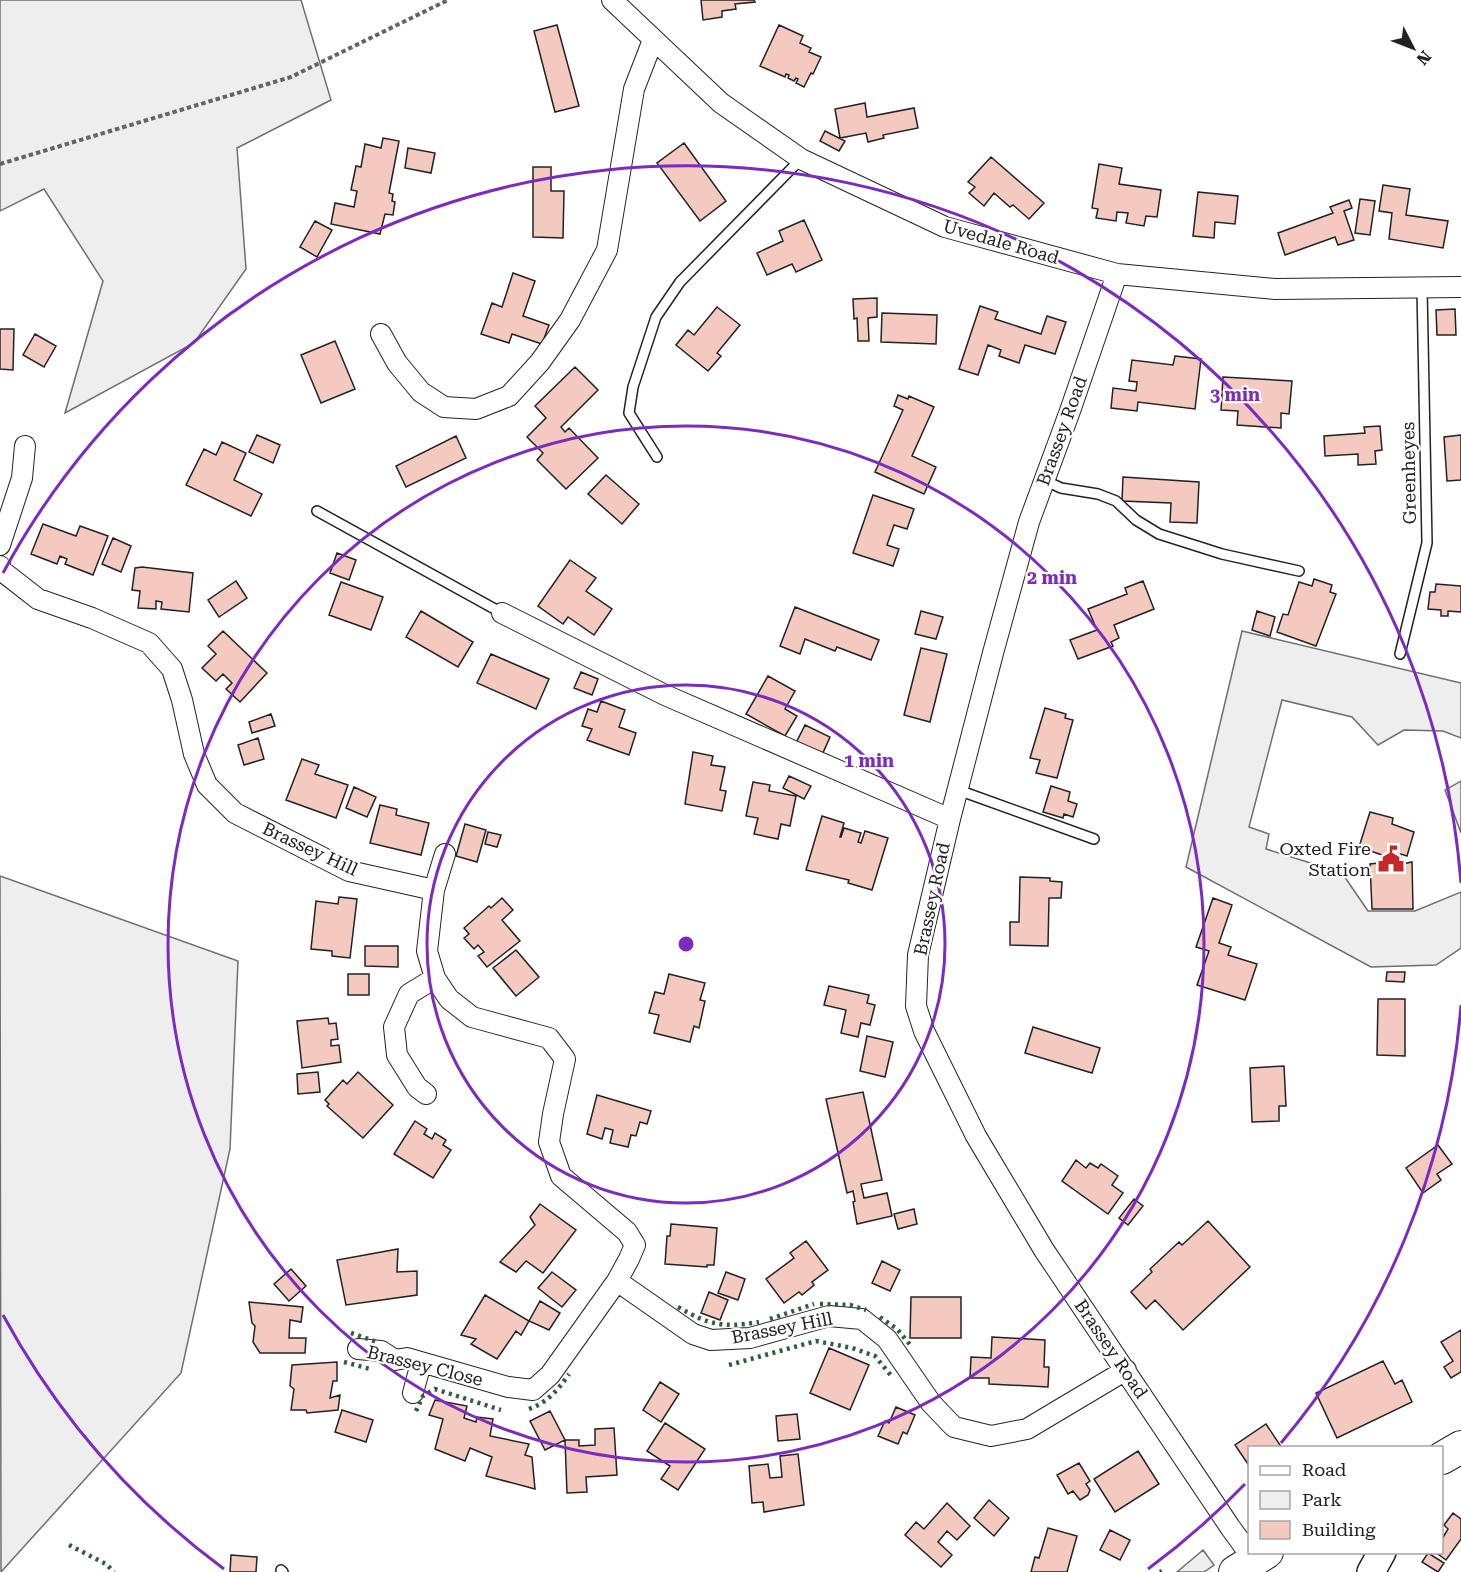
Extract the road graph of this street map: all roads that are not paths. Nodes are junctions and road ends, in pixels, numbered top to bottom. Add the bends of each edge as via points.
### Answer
1 (612, 0) edge
2 (652, 40) junction
3 (801, 159) junction
4 (1117, 274) junction
5 (1461, 287) edge
6 (1422, 288) junction
7 (381, 334) dead end
8 (26, 446) dead end
9 (657, 457) dead end
10 (1044, 480) junction
11 (317, 511) dead end
12 (0, 545) edge
13 (0, 566) edge
14 (1299, 571) dead end
15 (502, 613) joint
16 (1400, 654) dead end
17 (958, 790) junction
18 (950, 819) junction
19 (1094, 839) dead end
20 (445, 854) dead end
21 (434, 890) junction
22 (435, 978) junction
23 (426, 1094) dead end
24 (617, 1281) junction
25 (358, 1349) dead end
26 (421, 1363) junction
27 (1126, 1370) junction
28 (413, 1393) dead end
29 (1461, 1447) edge
30 (1443, 1457) edge
31 (1381, 1554) edge
32 (1252, 1562) edge
33 (1371, 1572) edge

1 - 2 street, Uvedale Road
2 - 3 street, Uvedale Road via 721,103
2 - 7 street via 634,89 606,250 570,320 509,396 476,409 444,407 421,393 397,363
3 - 4 street, Uvedale Road via 945,227
3 - 9 lane via 680,282 656,316 633,387 629,413
4 - 6 street, Uvedale Road via 1275,290
4 - 10 street, Brassey Road
5 - 6 street, Uvedale Road
6 - 16 lane, Greenheyes via 1427,543
8 - 12 street via 22,478
10 - 14 lane via 1116,501 1159,534 1222,555
10 - 17 street, Brassey Road via 1029,522
11 - 15 lane
13 - 21 street, Brassey Hill via 38,599 148,643 172,669 194,754 207,786 235,813 349,871
15 - 18 street via 665,695
17 - 18 street, Brassey Road
17 - 19 lane
18 - 27 street, Brassey Road via 918,955 916,1006 924,1031 976,1136 1044,1250
20 - 21 street
21 - 22 street via 427,951
22 - 23 street via 408,994 394,1027 397,1055 417,1087
22 - 24 street via 449,999 472,1017 549,1038 565,1059 549,1142 561,1176 627,1232 635,1245
24 - 26 street, Brassey Close via 550,1375 533,1390
24 - 27 street, Brassey Hill via 693,1334 711,1340 750,1338 829,1316 862,1319 887,1339 931,1403 954,1427 992,1436 1027,1429
25 - 26 street, Brassey Close via 381,1351 395,1360 407,1358
26 - 28 street
27 - 32 street, Brassey Road
29 - 30 main road
31 - 33 main road

